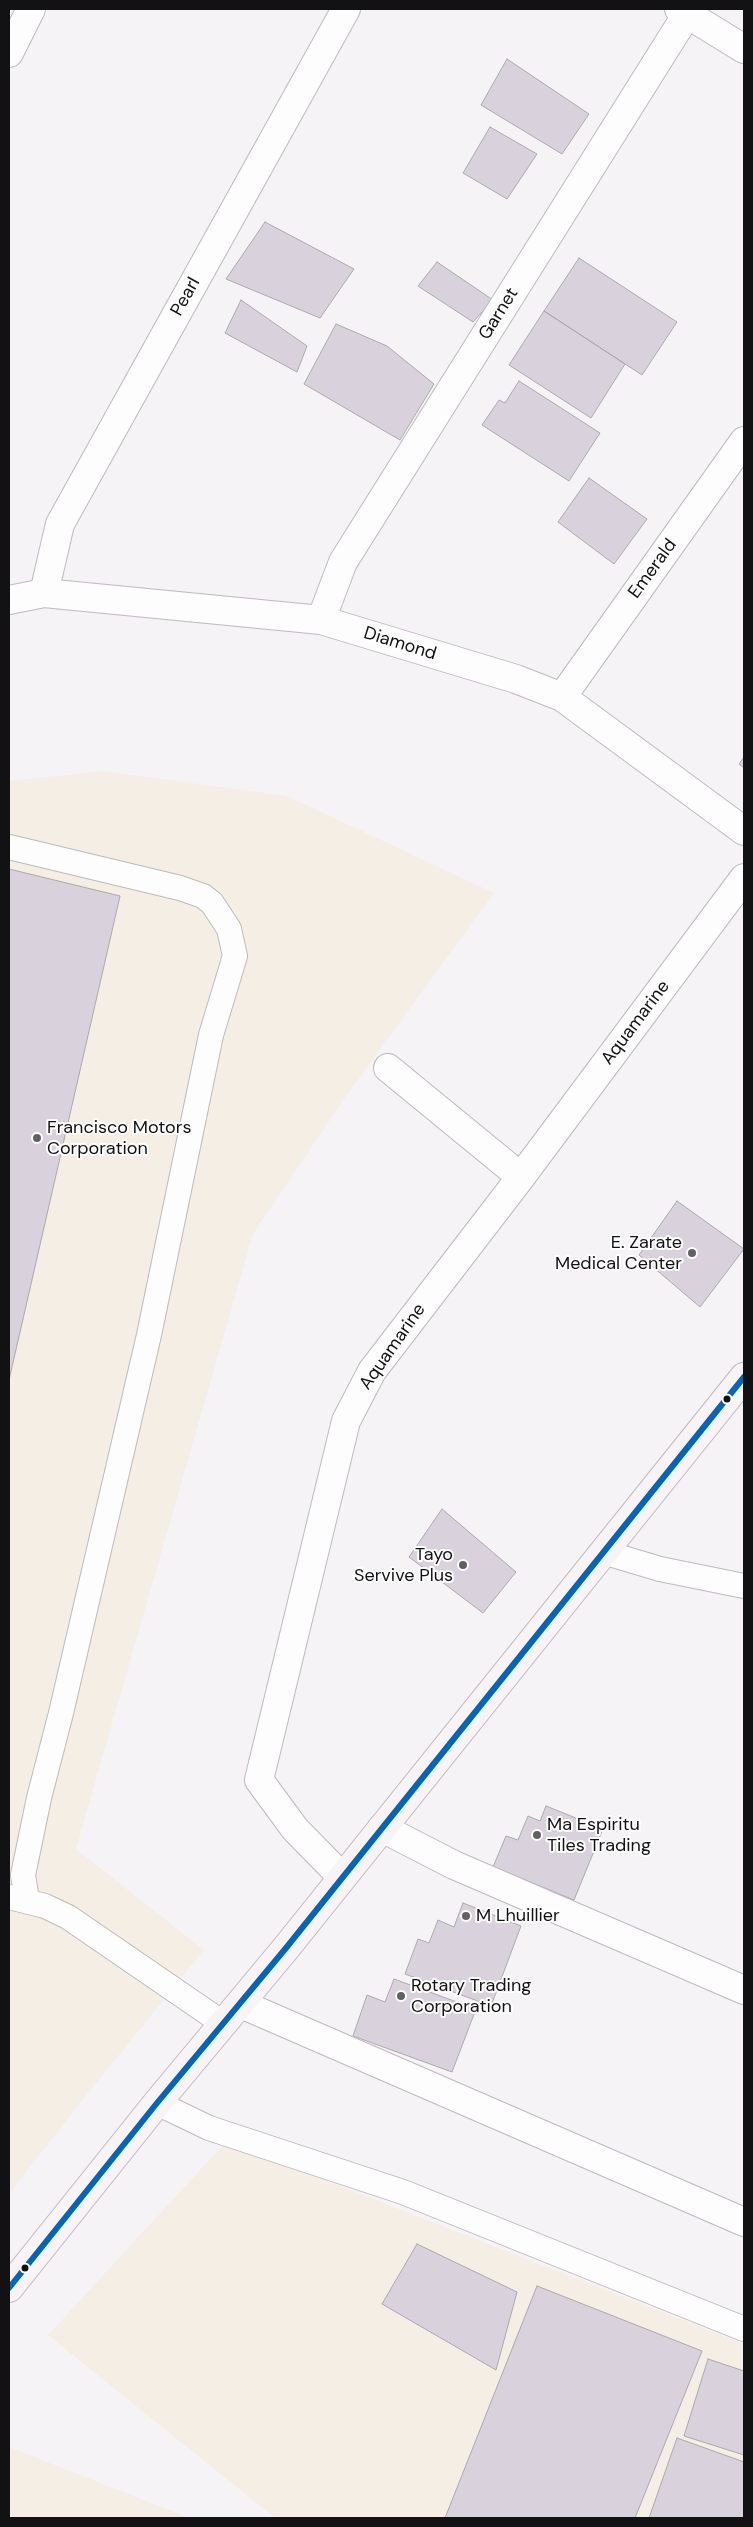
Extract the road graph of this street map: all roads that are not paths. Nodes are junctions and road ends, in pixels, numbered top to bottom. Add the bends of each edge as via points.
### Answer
1 (31, 9) edge
2 (346, 9) edge
3 (683, 11) edge
4 (744, 49) edge
5 (9, 53) edge
6 (744, 441) edge
7 (44, 593) junction
8 (9, 600) edge
9 (321, 620) junction
10 (562, 696) junction
11 (744, 830) edge
12 (9, 847) edge
13 (744, 878) edge
14 (388, 1068) dead end
15 (521, 1177) junction
16 (744, 1377) edge
17 (603, 1552) junction
18 (744, 1586) edge
19 (382, 1828) junction
20 (342, 1877) junction
21 (18, 1899) edge
22 (744, 1990) edge
23 (232, 2014) junction
24 (158, 2102) junction
25 (744, 2222) edge
26 (9, 2288) edge
27 (744, 2329) edge

1 - 5 street
2 - 7 street, Pearl via 60,524
3 - 4 street
3 - 9 street, Garnet via 343,562
6 - 10 street, Emerald
7 - 8 street, Diamond
7 - 9 street, Diamond
9 - 10 street, Diamond via 516,678
10 - 11 street, Diamond
12 - 21 lane via 203,896 212,903 229,929 235,956 211,1035 149,1335
13 - 15 street, Aquamarine
14 - 15 street
15 - 20 street, Aquamarine via 372,1371 346,1421 259,1780 295,1829
16 - 17 main road
17 - 18 lane via 660,1570
17 - 19 main road
19 - 20 main road
19 - 22 street via 454,1865
20 - 23 main road
21 - 23 lane via 68,1917
23 - 24 main road
23 - 25 street
24 - 26 main road
24 - 27 lane via 209,2128 403,2192

